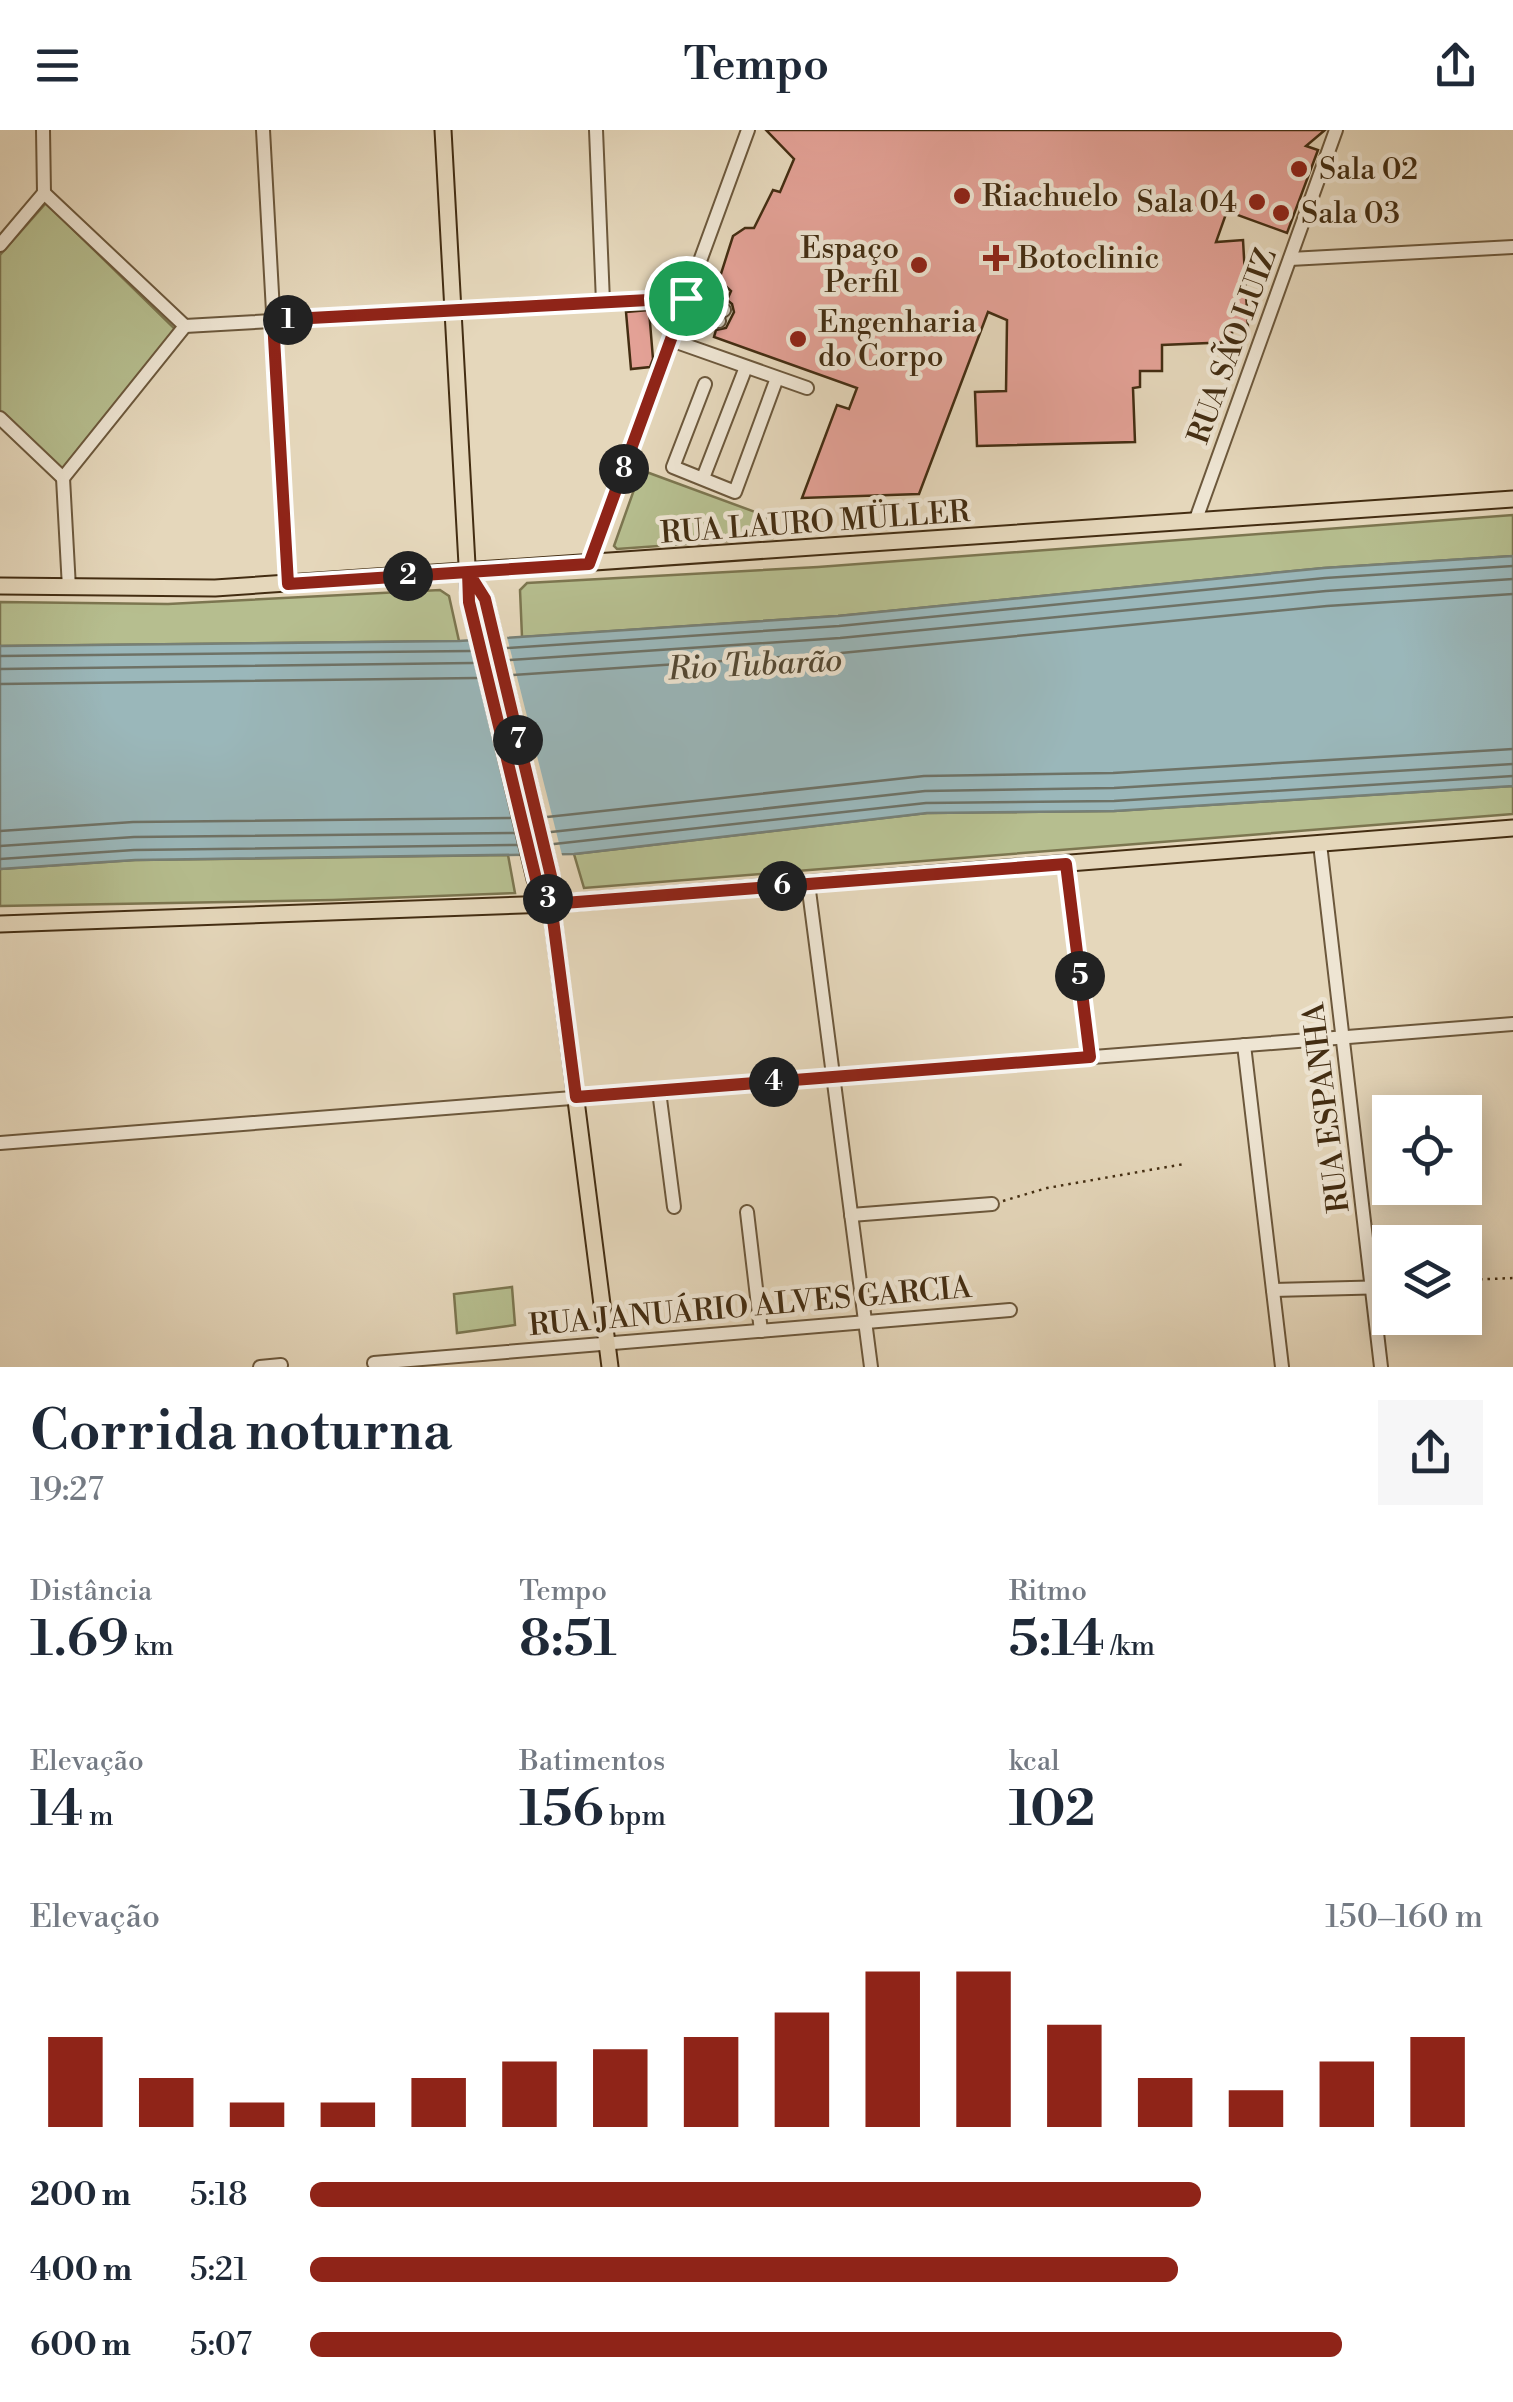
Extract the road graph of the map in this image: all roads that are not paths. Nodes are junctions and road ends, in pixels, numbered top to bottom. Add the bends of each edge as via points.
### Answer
1 (43, 130) edge
2 (263, 130) edge
3 (443, 130) edge
4 (596, 130) edge
5 (748, 130) edge
6 (1336, 130) edge
7 (44, 193) junction
8 (0, 245) edge
9 (1513, 246) edge
10 (1290, 259) junction
11 (686, 298) junction
12 (603, 302) junction
13 (453, 310) junction
14 (722, 315) dead end
15 (273, 320) junction
16 (185, 326) junction
17 (671, 340) junction
18 (746, 367) junction
19 (778, 378) junction
20 (705, 384) dead end
21 (807, 388) dead end
22 (0, 418) edge
23 (63, 478) junction
24 (702, 478) junction
25 (1513, 499) edge
26 (1195, 522) junction
27 (589, 564) junction
28 (468, 572) junction
29 (288, 584) junction
30 (0, 586) edge
31 (69, 588) junction
32 (1513, 828) edge
33 (1320, 844) junction
34 (1066, 864) junction
35 (808, 884) junction
36 (551, 904) junction
37 (0, 924) edge
38 (1513, 1024) edge
39 (1342, 1037) junction
40 (1244, 1045) junction
41 (1090, 1057) junction
42 (833, 1077) junction
43 (658, 1090) junction
44 (576, 1097) junction
45 (0, 1143) edge
46 (992, 1204) road end
47 (674, 1207) dead end
48 (747, 1212) dead end
49 (851, 1215) junction
50 (1372, 1289) joint
51 (1273, 1290) junction
52 (1010, 1310) dead end
53 (865, 1322) junction
54 (762, 1330) junction
55 (1377, 1335) edge
56 (607, 1344) junction
57 (374, 1363) dead end
58 (281, 1365) edge
59 (260, 1367) edge
60 (610, 1367) edge
61 (870, 1367) edge
62 (1282, 1367) edge
63 (1381, 1367) edge

1 - 7 street
2 - 15 street
3 - 13 main road
4 - 12 street
5 - 11 street
6 - 10 street, RUA SÃO LUIZ
7 - 8 street
7 - 16 street
9 - 10 street
10 - 26 street, RUA SÃO LUIZ
11 - 12 street
11 - 14 street
11 - 17 street
12 - 13 street
13 - 15 street
13 - 28 main road
15 - 16 street
15 - 29 street
16 - 23 street
17 - 18 street
17 - 27 street
18 - 19 street
18 - 24 street
19 - 21 street
19 - 24 street via 735,492
20 - 24 street via 673,468
22 - 23 street
23 - 31 street
25 - 26 main road, RUA LAURO MÜLLER
26 - 27 main road, RUA LAURO MÜLLER
27 - 28 main road, RUA LAURO MÜLLER
28 - 29 main road, RUA LAURO MÜLLER
28 - 36 main road
29 - 31 main road, RUA LAURO MÜLLER
30 - 31 main road, RUA LAURO MÜLLER
32 - 33 main road
33 - 34 main road
33 - 39 street, RUA ESPANHA
34 - 35 main road
34 - 41 street
35 - 36 main road
35 - 42 street
36 - 37 main road
36 - 44 main road
38 - 39 street
39 - 40 street
39 - 50 street, RUA ESPANHA
40 - 41 street
40 - 51 street
41 - 42 street
42 - 43 street
42 - 49 street
43 - 44 street
43 - 47 street
44 - 45 street
44 - 56 main road
46 - 49 street
48 - 54 street
49 - 53 street
50 - 51 street
51 - 62 street
52 - 53 street, RUA JANUÁRIO ALVES GARCIA
53 - 54 street, RUA JANUÁRIO ALVES GARCIA
53 - 61 street
54 - 56 street, RUA JANUÁRIO ALVES GARCIA
55 - 63 street, RUA ESPANHA
56 - 57 street, RUA JANUÁRIO ALVES GARCIA
56 - 60 main road
58 - 59 street

